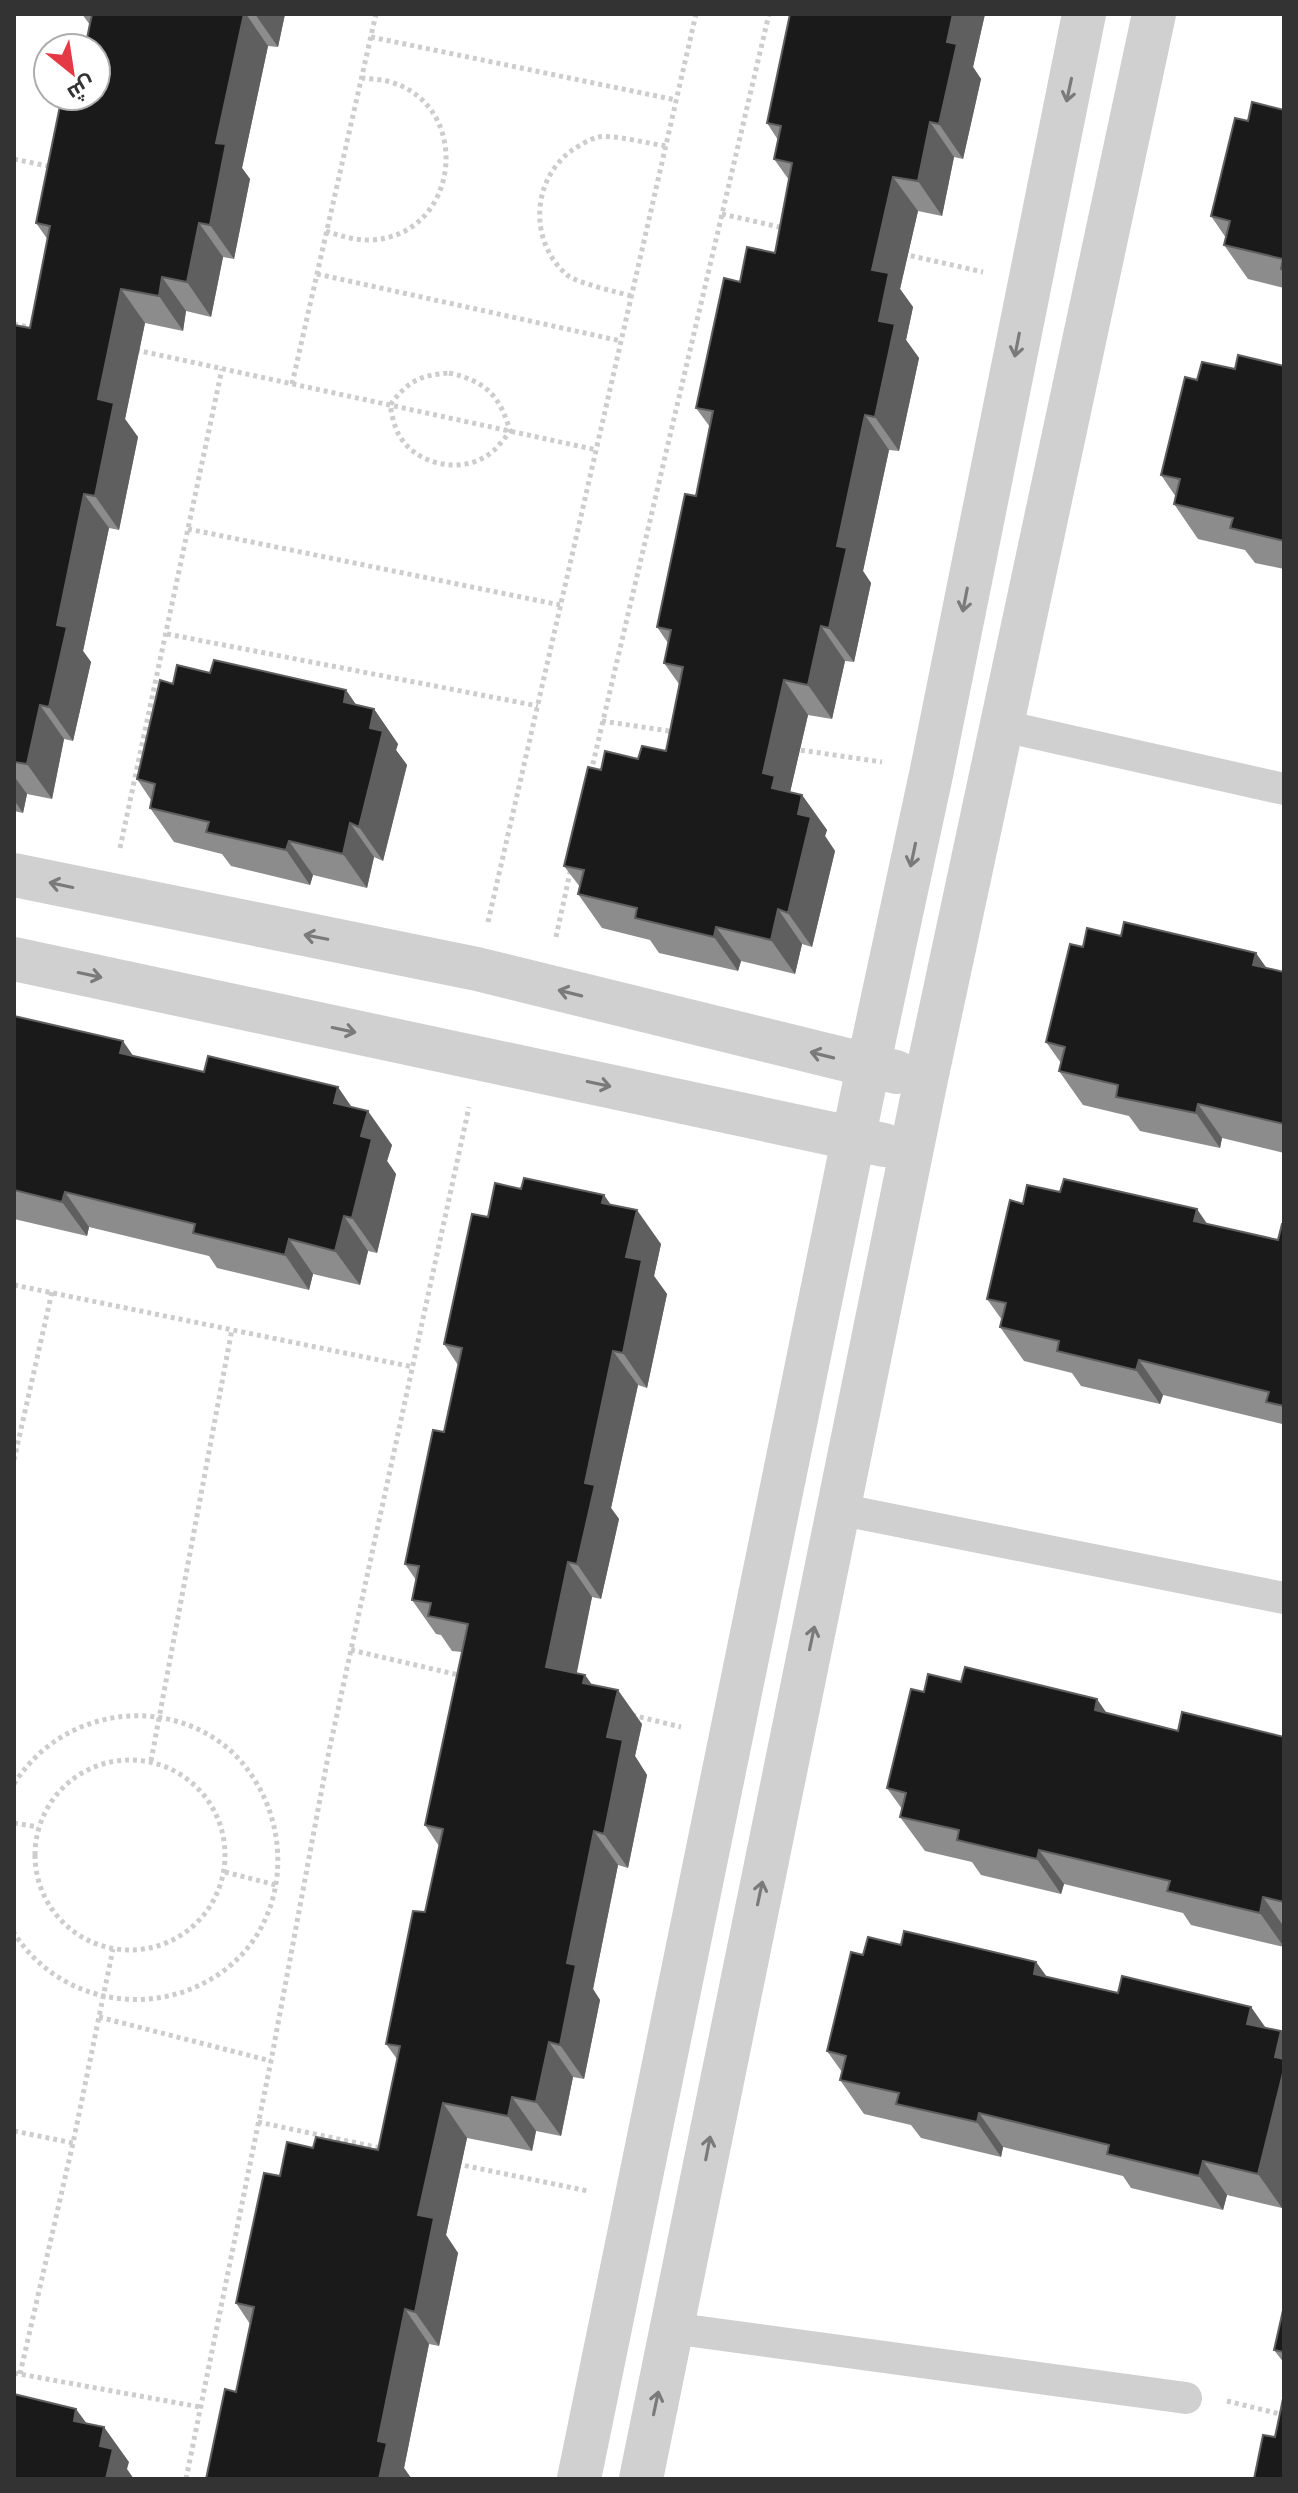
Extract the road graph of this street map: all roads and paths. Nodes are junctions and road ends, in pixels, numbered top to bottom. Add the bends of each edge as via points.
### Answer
1 (376, 14) edge
2 (696, 14) edge
3 (769, 14) edge
4 (1084, 14) edge
5 (1154, 14) edge
6 (371, 37) junction
7 (362, 78) junction
8 (676, 100) junction
9 (666, 146) junction
10 (14, 159) edge
11 (66, 170) edge
12 (722, 214) junction
13 (326, 231) junction
14 (799, 231) edge
15 (891, 252) edge
16 (317, 274) junction
17 (1029, 282) junction
18 (631, 296) junction
19 (14, 324) edge
20 (48, 331) edge
21 (621, 341) junction
22 (135, 350) dead end
23 (222, 369) junction
24 (292, 384) junction
25 (390, 405) junction
26 (510, 431) junction
27 (597, 450) junction
28 (188, 529) junction
29 (560, 605) junction
30 (167, 634) junction
31 (538, 706) junction
32 (602, 721) junction
33 (1003, 726) junction
34 (681, 733) edge
35 (790, 749) dead end
36 (932, 770) junction
37 (589, 784) edge
38 (1284, 789) edge
39 (572, 862) edge
40 (14, 875) edge
41 (110, 896) junction
42 (14, 959) edge
43 (477, 969) junction
44 (545, 987) junction
45 (480, 1059) junction
46 (868, 1067) junction
47 (926, 1079) junction
48 (854, 1139) junction
49 (911, 1151) junction
50 (14, 1285) edge
51 (52, 1292) junction
52 (232, 1329) junction
53 (413, 1367) junction
54 (14, 1460) edge
55 (838, 1509) junction
56 (1284, 1598) edge
57 (351, 1650) junction
58 (475, 1679) edge
59 (626, 1714) dead end
60 (159, 1717) junction
61 (731, 1738) junction
62 (151, 1761) junction
63 (14, 1784) edge
64 (14, 1823) edge
65 (38, 1827) junction
66 (225, 1872) junction
67 (276, 1885) junction
68 (14, 1933) edge
69 (113, 1949) junction
70 (103, 1996) junction
71 (99, 2017) junction
72 (271, 2061) junction
73 (258, 2122) junction
74 (14, 2131) edge
75 (73, 2143) junction
76 (387, 2149) edge
77 (448, 2162) dead end
78 (636, 2201) junction
79 (671, 2328) junction
80 (17, 2374) edge
81 (1186, 2398) dead end
82 (200, 2407) junction
83 (186, 2479) edge
84 (579, 2479) edge
85 (641, 2479) edge

1 - 6 path
2 - 8 path
3 - 12 path
4 -> 17 street
5 - 33 street
6 - 7 path
6 - 8 path
7 - 13 path
7 - 13 path via 405,88 422,101 444,136 445,177 426,214 391,236 360,239
8 - 9 path
9 - 18 path
9 - 18 path via 599,137 589,141 562,158 541,198 539,220 555,261 570,277
10 - 11 path
12 - 14 path
12 - 32 path
13 - 16 path
15 - 17 path
16 - 21 path
16 - 24 path
17 -> 36 street
18 - 21 path
19 - 20 path
21 - 27 path
22 - 23 path
23 - 24 path
23 - 28 path
24 - 25 path
25 - 26 path
25 - 26 path via 416,379 449,373 482,384 495,396
25 - 26 path via 400,436 430,462 471,463 489,454
26 - 27 path
27 - 29 path
28 - 29 path
28 - 30 path
29 - 31 path
30 - 31 path
30 - 41 path
31 - 43 path
32 - 34 path
32 - 37 path
33 - 38 lane
33 - 47 street
35 - 36 path
36 -> 46 street
39 - 44 path
41 -> 40 street
43 -> 41 street
42 -> 45 street
43 - 44 street
46 -> 44 street
45 -> 48 street
45 - 53 path
46 - 47 street
46 - 48 street
47 - 49 street
48 - 49 street
48 - 61 street
49 - 55 street
50 - 51 path
51 - 52 path
51 - 54 path
52 - 53 path
52 - 60 path
53 - 57 path
55 - 56 lane
79 -> 55 street
57 - 58 path
57 - 72 path
59 - 61 path
60 - 62 path
60 - 63 path via 107,1718 82,1725 39,1754
60 - 67 path via 207,1733 237,1757 260,1787 277,1835
61 - 78 street
62 - 65 path via 95,1766 50,1801
62 - 66 path via 178,1772 201,1790 218,1815 226,1842
64 - 65 path
65 - 69 path via 34,1854 48,1905 65,1927
66 - 67 path
66 - 69 path via 203,1917 185,1934 138,1951
67 - 70 path via 245,1951 208,1981 163,1998
68 - 70 path via 48,1971
69 - 70 path
70 - 71 path
71 - 72 path
71 - 75 path
72 - 73 path
73 - 76 path
73 - 82 path
74 - 75 path
75 - 80 path
77 - 78 path
78 - 84 street
79 - 81 lane
85 -> 79 street
80 - 82 path
82 - 83 path

